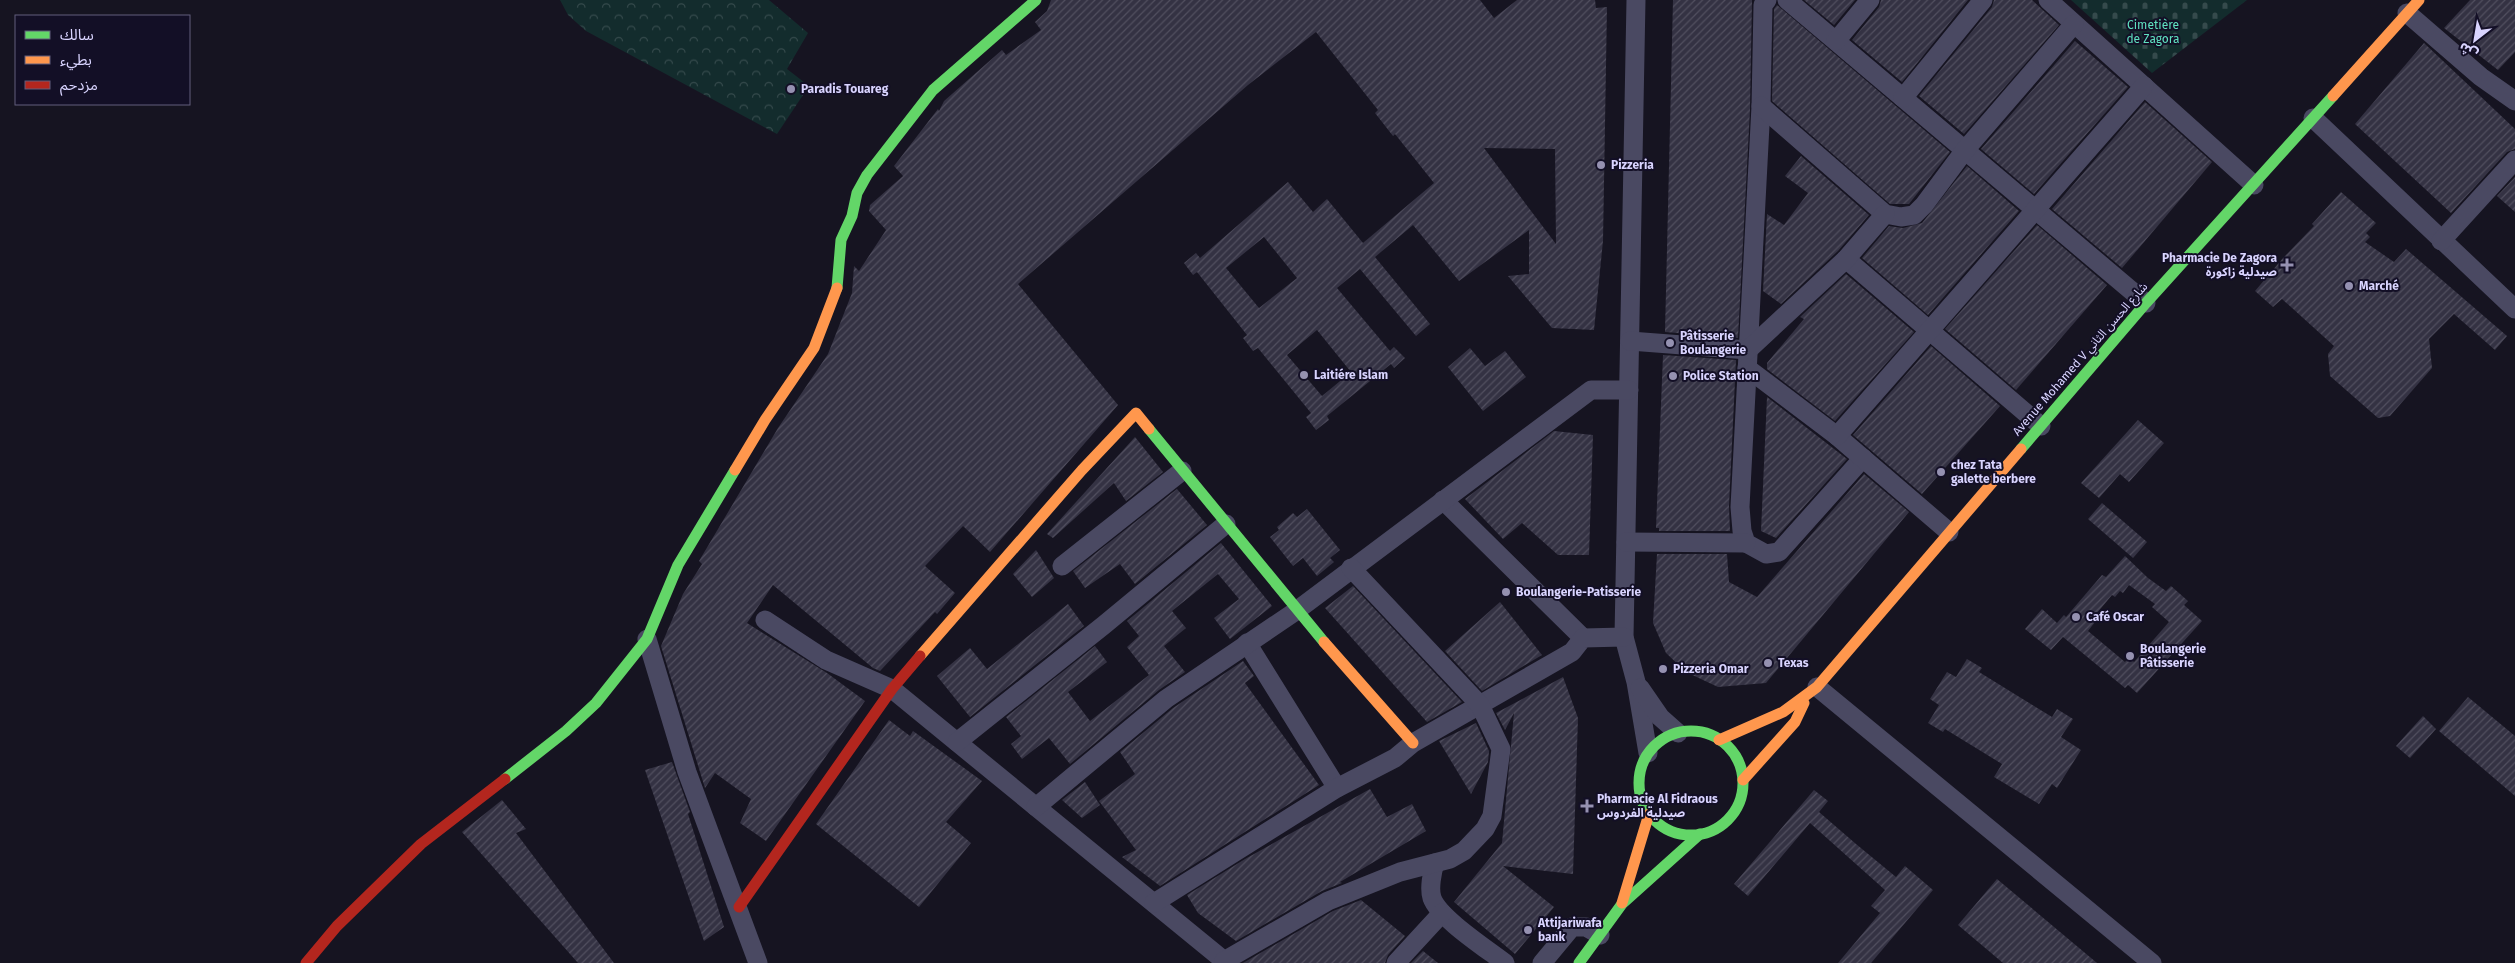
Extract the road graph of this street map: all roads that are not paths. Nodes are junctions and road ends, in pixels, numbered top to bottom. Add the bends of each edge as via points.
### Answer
1 (1036, 0) edge
2 (1636, 0) edge
3 (1767, 0) edge
4 (1787, 0) edge
5 (1870, 0) edge
6 (1983, 0) edge
7 (2048, 0) edge
8 (2413, 6) edge
9 (2074, 24) junction
10 (1836, 41) junction
11 (2144, 86) junction
12 (1903, 98) junction
13 (2515, 101) edge
14 (1760, 106) junction
15 (2313, 118) junction
16 (1965, 150) junction
17 (2515, 160) edge
18 (2254, 185) junction
19 (2035, 210) junction
20 (1885, 214) junction
21 (2442, 241) junction
22 (1846, 260) junction
23 (2146, 303) junction
24 (2515, 309) edge
25 (1930, 331) junction
26 (1630, 341) junction
27 (1748, 359) junction
28 (1629, 390) junction
29 (2041, 426) junction
30 (1837, 436) junction
31 (1863, 458) junction
32 (1182, 471) junction
33 (1443, 500) junction
34 (1226, 524) junction
35 (1949, 532) junction
36 (1626, 542) junction
37 (1746, 543) junction
38 (1062, 566) dead end
39 (1351, 568) junction
40 (1296, 611) junction
41 (765, 620) dead end
42 (1624, 637) junction
43 (1583, 638) junction
44 (647, 640) junction
45 (1248, 644) junction
46 (1636, 682) junction
47 (892, 689) junction
48 (1812, 692) junction
49 (1480, 705) junction
50 (1678, 733) junction
51 (1719, 740) junction
52 (957, 742) junction
53 (1413, 743) junction
54 (1648, 753) junction
55 (1743, 780) junction
56 (1337, 788) junction
57 (1036, 807) junction
58 (1649, 814) junction
59 (1700, 834) junction
60 (1435, 863) junction
61 (1154, 903) junction
62 (1622, 904) junction
63 (739, 907) junction
64 (1442, 914) junction
65 (1600, 935) junction
66 (1225, 962) edge
67 (306, 963) edge
68 (758, 963) edge
69 (1396, 963) edge
70 (1505, 963) edge
71 (1542, 963) edge
72 (1579, 963) edge
73 (2152, 963) edge

1 - 44 street via 933,90 867,175 857,193 852,216 841,240 837,288 814,348 765,420 678,565
2 - 26 street
3 - 14 street via 1763,5
4 - 10 street
5 - 10 street
6 - 12 street
7 - 9 street
8 - 13 street via 2482,77
8 - 15 street, Avenue Mohamed V شارع الحسن الثاني
9 - 11 street
9 - 16 street
10 - 12 street
11 - 18 street
11 - 19 street
12 - 16 street
14 - 20 street
14 - 27 street
15 - 18 street, Avenue Mohamed V شارع الحسن الثاني
15 - 21 street
16 - 19 street
16 - 20 street via 1914,215
17 - 21 street
18 - 23 street, Avenue Mohamed V شارع الحسن الثاني
19 - 23 street
19 - 25 street
20 - 22 street
21 - 24 street
22 - 25 street
22 - 27 street
23 - 29 street, Avenue Mohamed V شارع الحسن الثاني
25 - 29 street
25 - 30 street
26 - 27 street
26 - 28 street
27 - 30 street
27 - 37 street via 1740,508
28 - 33 street via 1591,390
28 - 36 street
29 - 35 street, Avenue Mohamed V شارع الحسن الثاني
30 - 31 street
31 - 35 street
31 - 37 street via 1779,552 1766,554
32 - 34 street
32 - 38 street
32 - 47 street via 1136,413 1082,470
33 - 39 street
33 - 43 street
34 - 40 street
34 - 52 street
35 - 48 street, Avenue Mohamed V شارع الحسن الثاني
36 - 37 street
36 - 42 street
39 - 40 street
39 - 49 street
40 - 45 street
40 - 53 street
41 - 47 street via 826,660
42 - 43 street
42 - 46 street
43 - 49 street via 1572,652
44 - 63 street via 687,772
44 - 67 street via 596,703 421,844 337,926
45 - 56 street
45 - 57 street via 1166,699
46 - 50 street via 1660,717
46 - 54 street
47 - 52 street
47 - 63 street
48 - 51 street, Avenue Mohamed V شارع الحسن الثاني via 1759,725
48 - 55 street, Avenue Mohamed V شارع الحسن الثاني via 1795,722
48 - 73 street
49 - 53 street
49 - 60 street via 1501,749 1492,816 1485,829 1464,851
50 - 51 street via 1699,732
50 - 54 street via 1666,737
51 - 55 street via 1731,750
52 - 57 street
53 - 56 street via 1395,758
54 - 58 street via 1639,783
55 - 59 street via 1742,795 1727,821
56 - 61 street
57 - 61 street
58 - 59 street via 1672,831
58 - 62 street
59 - 62 street
60 - 64 street via 1432,897
60 - 66 street via 1400,872 1328,901
61 - 66 street
62 - 65 street
63 - 68 street
64 - 69 street
64 - 70 street
65 - 71 street via 1586,927 1572,927
65 - 72 street

